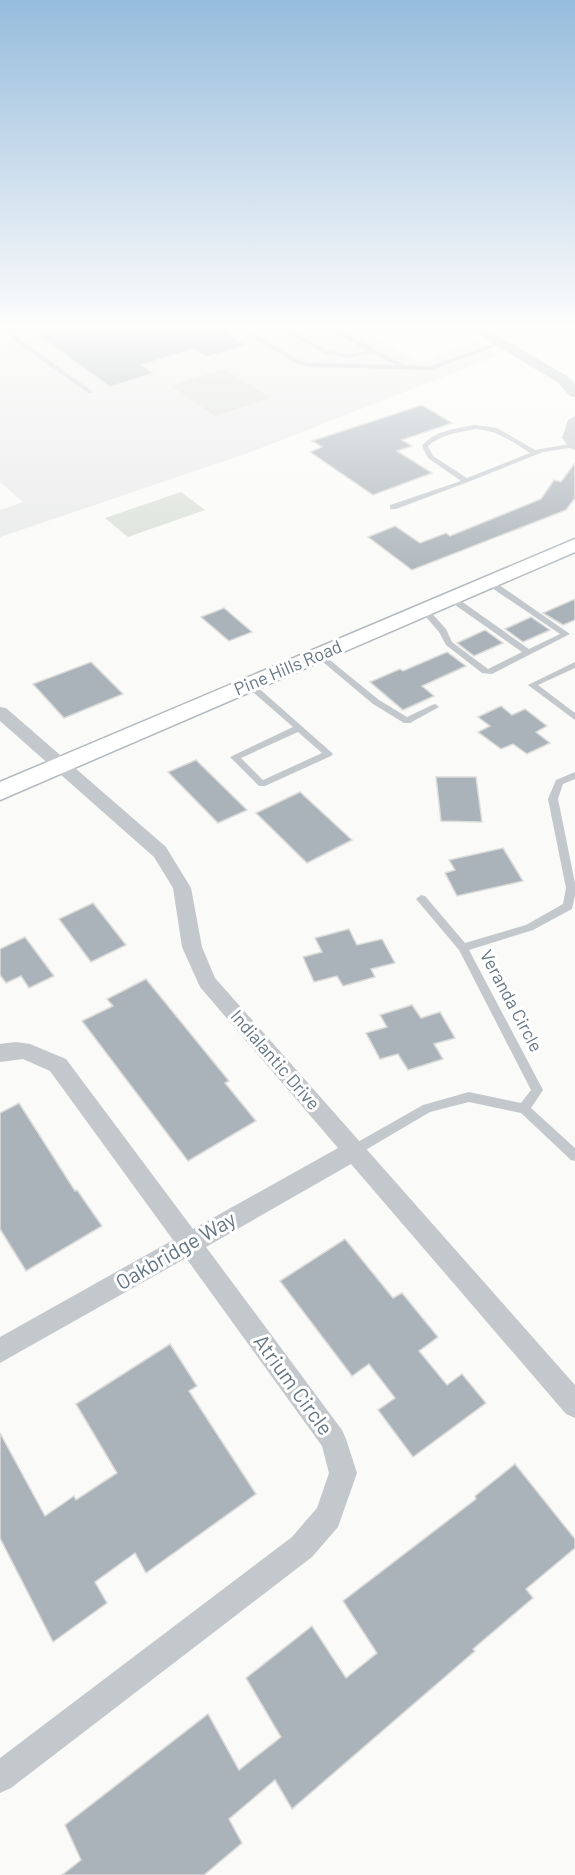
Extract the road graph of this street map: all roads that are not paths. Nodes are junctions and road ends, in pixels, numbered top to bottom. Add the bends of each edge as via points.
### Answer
1 (575, 420) edge
2 (575, 445) edge
3 (535, 453) junction
4 (465, 481) junction
5 (393, 507) dead end
6 (575, 545) edge
7 (489, 582) junction
8 (451, 598) junction
9 (424, 610) junction
10 (529, 653) junction
11 (320, 655) junction
12 (575, 665) edge
13 (250, 685) junction
14 (435, 707) dead end
15 (0, 711) edge
16 (575, 717) edge
17 (299, 729) junction
18 (60, 766) junction
19 (575, 775) edge
20 (0, 792) edge
21 (421, 899) dead end
22 (463, 948) junction
23 (0, 1053) edge
24 (524, 1109) junction
25 (353, 1151) junction
26 (575, 1156) edge
27 (189, 1244) junction
28 (0, 1352) edge
29 (575, 1405) edge
30 (0, 1777) edge

1 - 2 street via 570,438
2 - 3 lane
3 - 4 lane
3 - 4 lane via 495,429 479,426 429,441 425,446 430,457
4 - 5 lane
6 - 7 main road, Pine Hills Road
7 - 8 main road, Pine Hills Road
7 - 10 lane via 566,634
8 - 9 main road, Pine Hills Road
8 - 10 lane
9 - 10 lane via 443,631 448,643 485,671
9 - 11 main road, Pine Hills Road
11 - 13 main road, Pine Hills Road
11 - 14 lane via 376,702 407,721
12 - 16 lane via 532,685
13 - 17 lane
13 - 18 main road, Pine Hills Road
15 - 18 street, Indialantic Drive
17 - 17 lane via 235,757 262,784 328,754
18 - 20 main road, Pine Hills Road
18 - 25 street, Indialantic Drive via 160,852 182,888 192,947 207,982
19 - 22 lane, Veranda Circle via 559,782 553,799 571,888 568,906 521,933
21 - 22 lane
22 - 24 lane, Veranda Circle via 537,1090
23 - 27 street, Atrium Circle via 38,1053 58,1065
24 - 25 lane via 468,1097 427,1108
24 - 26 lane
25 - 27 street, Oakbridge Way
25 - 29 street, Indialantic Drive
27 - 28 street, Oakbridge Way
27 - 30 street, Atrium Circle via 333,1439 343,1473 328,1517 302,1547

